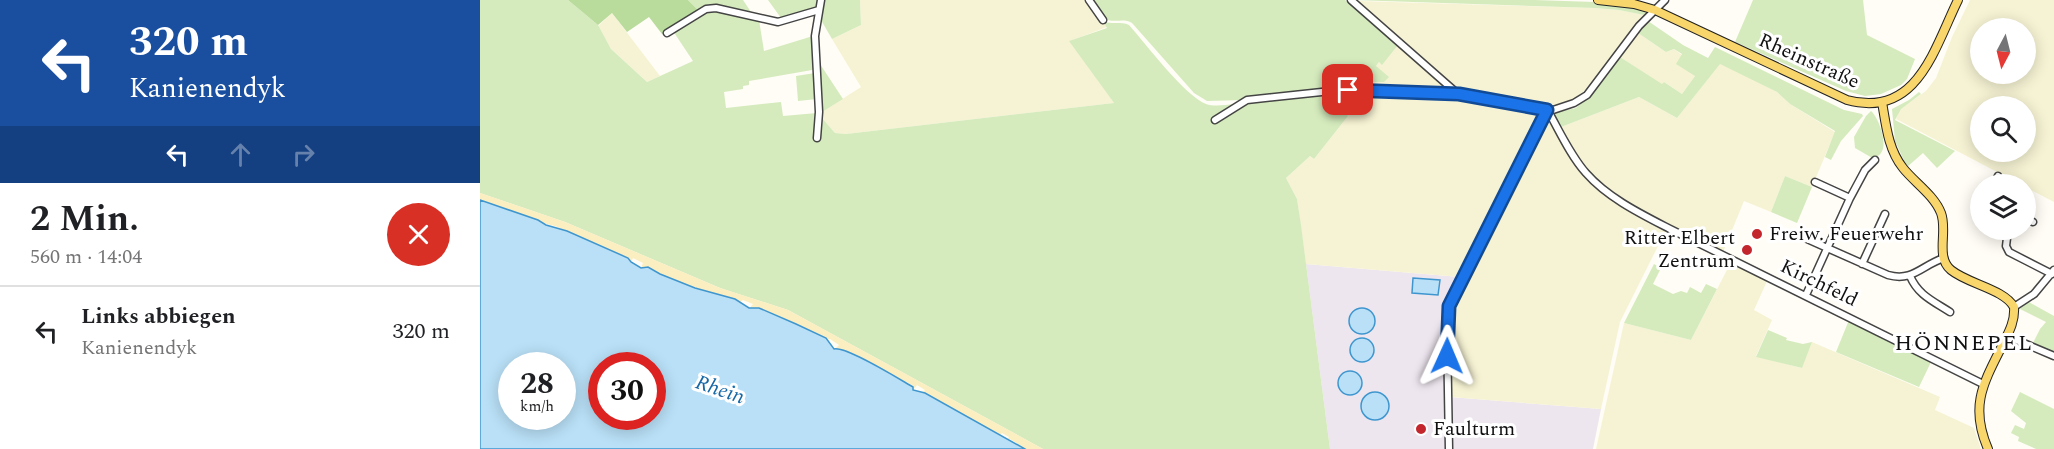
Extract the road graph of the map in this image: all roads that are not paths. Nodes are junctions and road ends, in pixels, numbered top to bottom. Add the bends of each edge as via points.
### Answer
1 (820, 0) edge
2 (1089, 0) edge
3 (1351, 0) edge
4 (1598, 0) edge
5 (1665, 0) edge
6 (1958, 0) edge
7 (819, 10) junction
8 (1655, 10) junction
9 (1103, 20) dead end
10 (667, 33) dead end
11 (1459, 94) junction
12 (1882, 102) junction
13 (1547, 110) junction
14 (1215, 120) dead end
15 (817, 138) dead end
16 (1875, 160) dead end
17 (1815, 182) dead end
18 (1850, 198) junction
19 (1885, 214) dead end
20 (1798, 235) dead end
21 (2007, 240) edge
22 (1828, 247) junction
23 (1944, 258) junction
24 (1862, 264) junction
25 (2053, 272) edge
26 (1910, 276) junction
27 (1806, 295) junction
28 (2014, 307) junction
29 (1950, 312) dead end
30 (2007, 336) junction
31 (2054, 356) edge
32 (1983, 384) junction
33 (1449, 449) edge
34 (1988, 449) edge

1 - 7 street
2 - 9 street
3 - 11 street
4 - 8 main road, Rheinstraße
5 - 8 street
6 - 12 main road via 1926,67 1898,97
7 - 10 street via 778,22 706,9
7 - 15 street via 815,36
8 - 12 main road, Rheinstraße via 1847,99
8 - 13 street via 1587,95
11 - 13 street
11 - 14 street via 1348,90 1281,95 1247,100
12 - 23 main road via 1893,153 1940,212
13 - 27 street, Kirchfeld via 1585,172 1602,188 1670,229
13 - 33 street via 1449,306
16 - 18 street
17 - 18 street
18 - 22 street
19 - 24 street
20 - 22 street
21 - 25 street via 2009,252
22 - 24 street
22 - 27 street
23 - 26 street
23 - 28 main road via 1951,270 2006,298
24 - 26 street via 1899,278
25 - 28 street via 2034,294
26 - 29 street via 1922,295
27 - 32 street, Kirchfeld
28 - 30 main road via 2015,316
30 - 31 street
30 - 32 main road
32 - 34 main road via 1978,419

